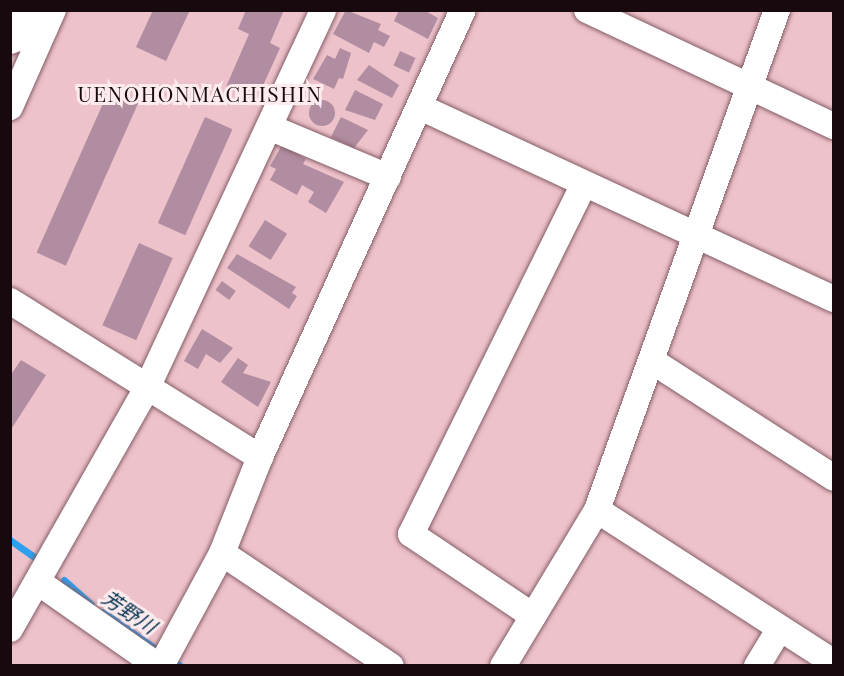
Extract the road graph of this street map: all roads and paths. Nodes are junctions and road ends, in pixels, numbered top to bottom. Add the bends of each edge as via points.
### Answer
1 (322, 10) edge
2 (463, 10) edge
3 (587, 10) edge
4 (777, 10) edge
5 (10, 15) edge
6 (49, 19) edge
7 (10, 41) edge
8 (752, 86) junction
9 (10, 107) edge
10 (420, 107) junction
11 (834, 126) edge
12 (268, 127) junction
13 (388, 177) junction
14 (584, 184) junction
15 (697, 237) junction
16 (834, 299) edge
17 (10, 301) edge
18 (652, 361) junction
19 (146, 390) junction
20 (260, 457) junction
21 (834, 478) edge
22 (597, 510) junction
23 (222, 553) junction
24 (38, 582) junction
25 (533, 616) junction
26 (780, 628) junction
27 (10, 629) edge
28 (834, 663) edge
29 (159, 666) edge
30 (391, 666) edge
31 (503, 666) edge
32 (757, 666) edge

1 - 12 street
2 - 10 street
3 - 8 street
4 - 8 street
5 - 6 street
6 - 7 street
6 - 9 street
8 - 11 street
8 - 15 street
10 - 13 street
10 - 14 street
12 - 13 street
12 - 19 street
13 - 20 street
14 - 15 street
14 - 25 street via 411,534
15 - 16 street
15 - 18 street
17 - 19 street
18 - 21 street
18 - 22 street
19 - 20 street
19 - 24 street
20 - 23 street
22 - 25 street
22 - 26 street
23 - 29 street
23 - 30 street
24 - 27 street
24 - 29 street
25 - 31 street
26 - 28 street
26 - 32 street

